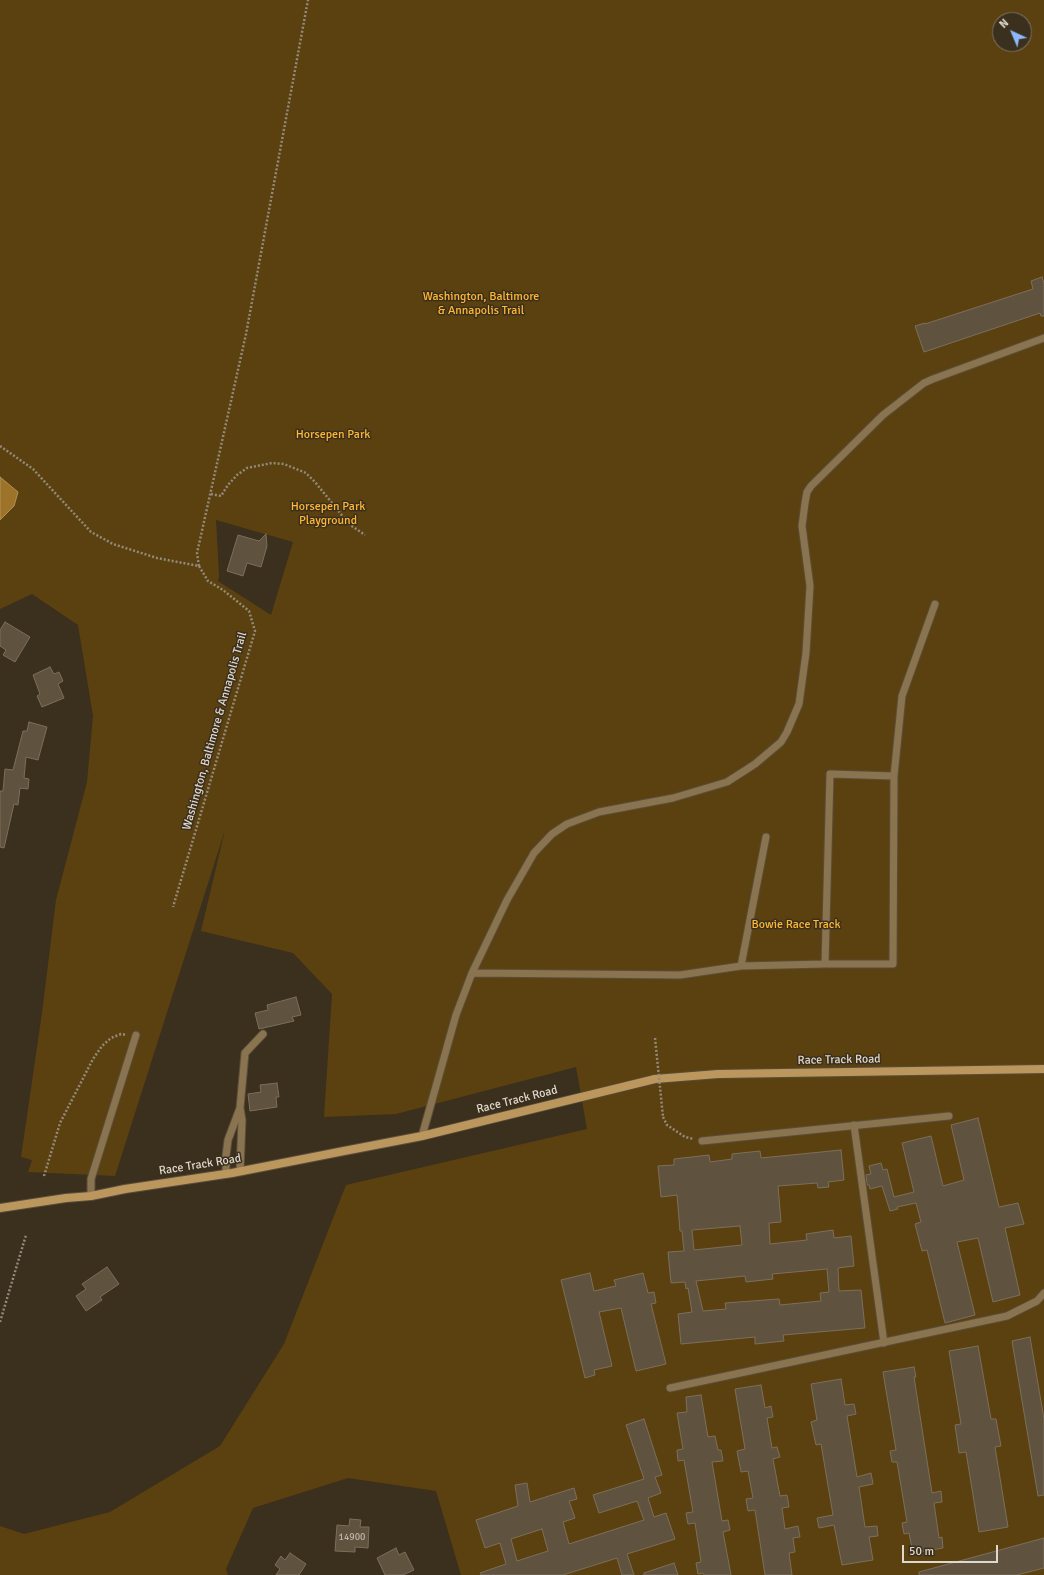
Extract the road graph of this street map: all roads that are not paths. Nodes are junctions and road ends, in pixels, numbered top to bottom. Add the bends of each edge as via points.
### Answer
1 (1044, 338) edge
2 (935, 604) dead end
3 (894, 776) junction
4 (766, 837) dead end
5 (825, 964) junction
6 (741, 966) junction
7 (472, 974) junction
8 (263, 1034) dead end
9 (136, 1035) road end
10 (1044, 1069) edge
11 (240, 1108) junction
12 (949, 1116) dead end
13 (854, 1126) junction
14 (422, 1136) junction
15 (702, 1141) road end
16 (240, 1171) junction
17 (226, 1174) junction
18 (90, 1196) junction
19 (0, 1208) edge
20 (1044, 1293) edge
21 (884, 1343) junction
22 (670, 1388) dead end

1 - 7 lane via 924,383 883,415 807,492 802,526 810,586 804,673 799,704 781,742 755,764 727,782 674,798 599,812 567,824 552,834 526,865
2 - 3 lane via 902,696
3 - 5 lane via 830,774
3 - 5 lane via 893,964
4 - 6 lane
5 - 6 lane
6 - 7 lane via 680,975
7 - 14 lane via 456,1015
8 - 11 lane via 245,1053
9 - 18 lane via 91,1178
10 - 14 street, Race Track Road via 678,1076 655,1079
11 - 16 lane
11 - 17 lane via 228,1140
12 - 13 lane
13 - 15 lane
13 - 21 lane
14 - 16 street, Race Track Road
16 - 17 street, Race Track Road
17 - 18 street, Race Track Road
18 - 19 street, Race Track Road
20 - 21 lane via 1037,1301 1007,1316
21 - 22 lane

